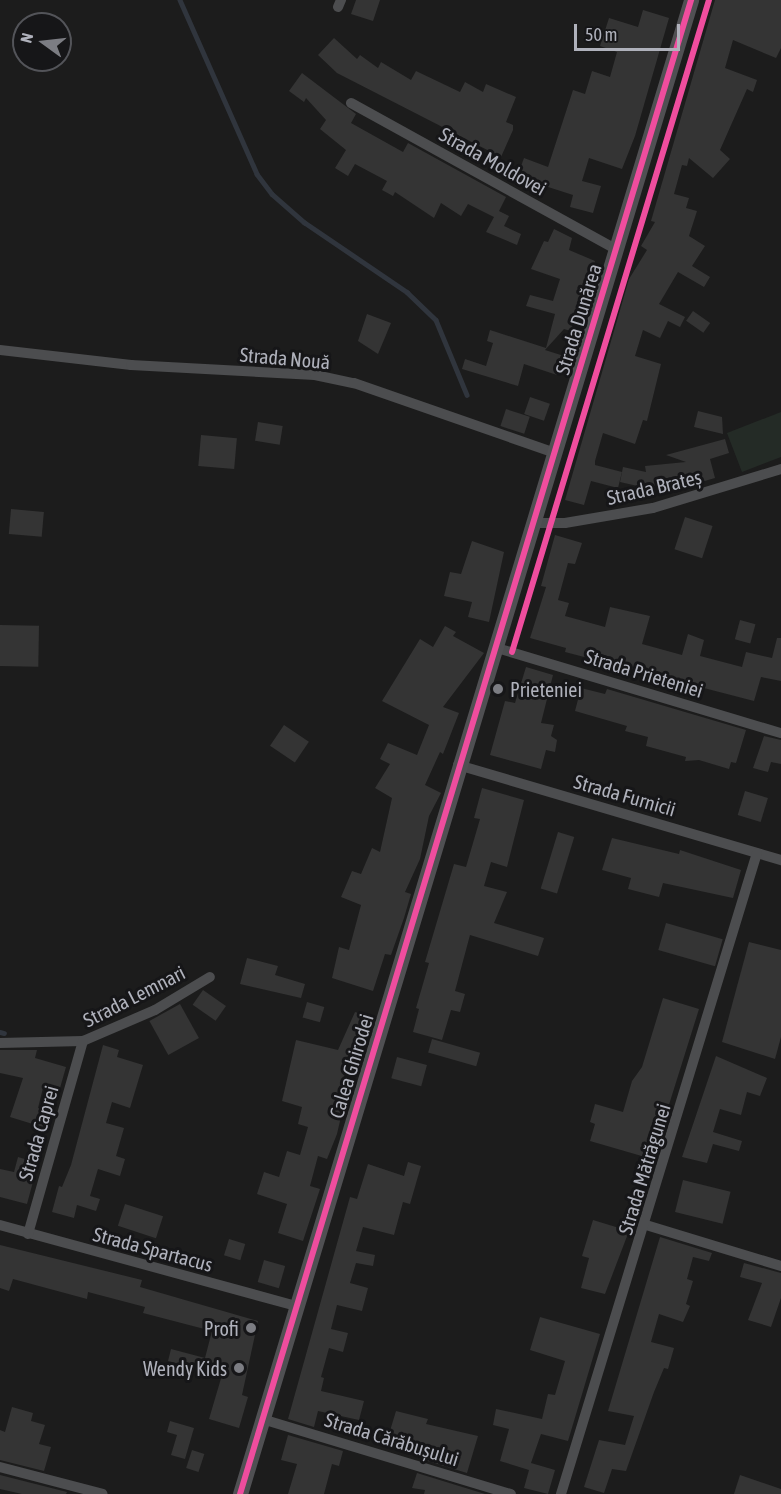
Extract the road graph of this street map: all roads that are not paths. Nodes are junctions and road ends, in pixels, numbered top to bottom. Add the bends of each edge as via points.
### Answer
1 (691, 0) edge
2 (351, 103) dead end
3 (617, 250) junction
4 (0, 350) edge
5 (555, 453) junction
6 (781, 469) edge
7 (533, 523) junction
8 (497, 648) junction
9 (781, 733) edge
10 (458, 765) junction
11 (757, 852) junction
12 (781, 860) edge
13 (210, 977) dead end
14 (83, 1041) junction
15 (0, 1043) edge
16 (0, 1225) edge
17 (646, 1225) junction
18 (28, 1234) junction
19 (781, 1266) edge
20 (296, 1306) junction
21 (262, 1419) junction
22 (0, 1467) edge
23 (103, 1494) edge
24 (240, 1494) edge
25 (511, 1494) edge
26 (561, 1494) edge

1 - 3 street, Strada Dunărea
2 - 3 street, Strada Moldovei
3 - 5 street, Strada Dunărea
4 - 5 street, Strada Nouă via 131,364 315,375 354,383
5 - 7 street, Strada Dunărea
6 - 7 street, Strada Brateș via 643,510 565,523
7 - 8 street, Strada Dunărea
8 - 9 street, Strada Prieteniei
8 - 10 street, Calea Ghirodei
10 - 11 street, Strada Furnicii
10 - 20 street, Calea Ghirodei
11 - 12 street, Strada Furnicii
11 - 17 street, Strada Mătrăgunei
13 - 14 street, Strada Lemnari via 155,1010
14 - 15 street, Strada Lemnari
14 - 18 street, Strada Caprei
16 - 18 street, Strada Spartacus
17 - 19 street
17 - 26 street, Strada Mătrăgunei
18 - 20 street, Strada Spartacus
20 - 21 street, Calea Ghirodei
21 - 24 street, Calea Ghirodei
21 - 25 street, Strada Cărăbușului
22 - 23 street

